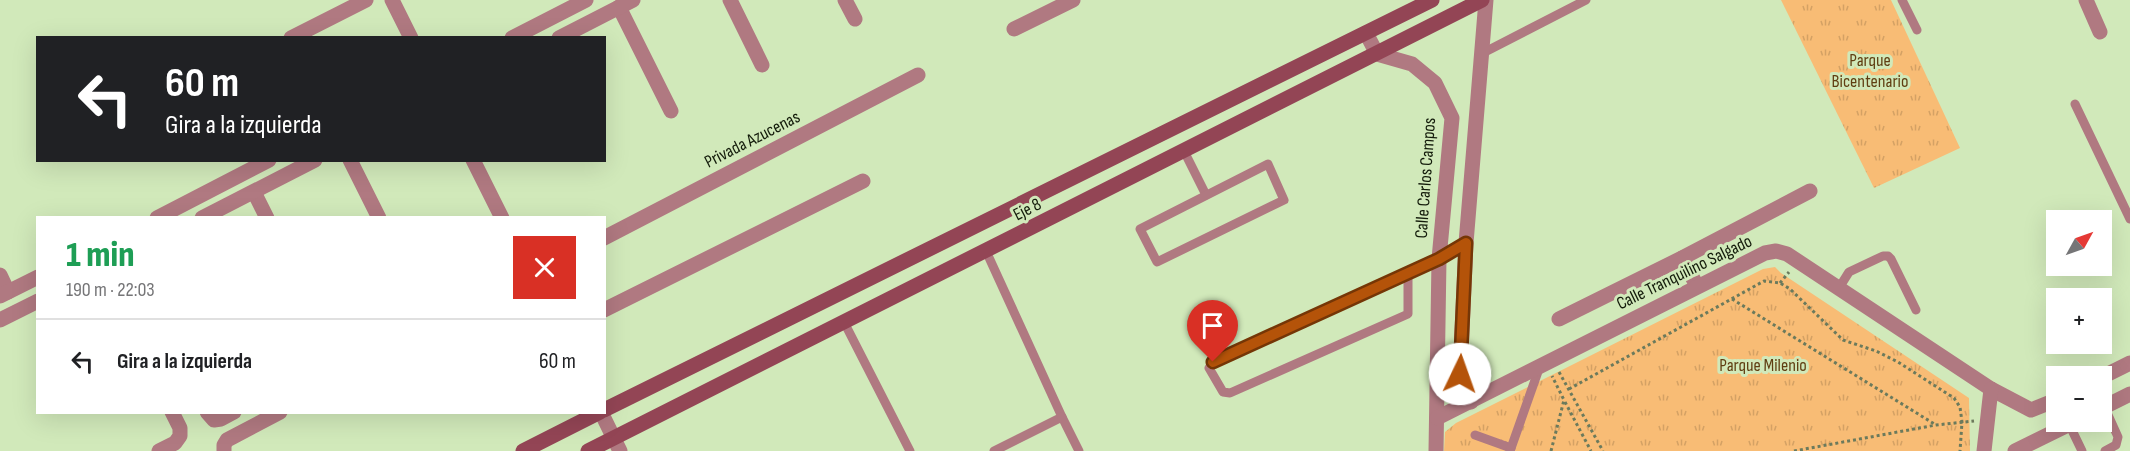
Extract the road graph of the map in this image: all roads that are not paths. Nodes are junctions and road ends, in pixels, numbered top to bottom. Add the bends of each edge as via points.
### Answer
1 (366, 0) edge
2 (392, 0) edge
3 (586, 0) edge
4 (730, 0) edge
5 (845, 0) edge
6 (1073, 0) edge
7 (1432, 0) edge
8 (1484, 0) edge
9 (1586, 0) edge
10 (1902, 0) edge
11 (2086, 0) edge
12 (626, 3) edge
13 (855, 20) dead end
14 (1014, 29) dead end
15 (1917, 30) dead end
16 (2100, 32) dead end
17 (1366, 33) junction
18 (295, 36) edge
19 (410, 36) edge
20 (516, 36) edge
21 (563, 36) edge
22 (1377, 54) junction
23 (1481, 54) junction
24 (762, 65) dead end
25 (918, 75) dead end
26 (2075, 104) dead end
27 (671, 111) dead end
28 (1184, 151) junction
29 (265, 162) edge
30 (311, 162) edge
31 (351, 162) edge
32 (474, 162) edge
33 (863, 182) dead end
34 (1810, 191) dead end
35 (254, 192) junction
36 (1206, 195) junction
37 (161, 216) edge
38 (206, 216) edge
39 (266, 216) edge
40 (378, 216) edge
41 (501, 216) edge
42 (2130, 219) edge
43 (606, 237) edge
44 (1466, 243) junction
45 (986, 251) junction
46 (1682, 258) junction
47 (1439, 259) junction
48 (1408, 273) junction
49 (0, 275) edge
50 (36, 278) edge
51 (1696, 286) junction
52 (1839, 288) junction
53 (4, 294) edge
54 (36, 302) edge
55 (606, 309) edge
56 (1916, 310) dead end
57 (1559, 319) dead end
58 (0, 320) edge
59 (844, 322) junction
60 (1546, 363) junction
61 (2130, 363) edge
62 (2112, 372) edge
63 (1991, 389) junction
64 (2130, 394) edge
65 (1471, 402) junction
66 (2112, 403) edge
67 (2046, 404) edge
68 (606, 410) edge
69 (173, 414) edge
70 (209, 414) edge
71 (230, 414) edge
72 (276, 414) edge
73 (598, 414) edge
74 (603, 414) edge
75 (1062, 417) junction
76 (1437, 418) junction
77 (2112, 425) edge
78 (2053, 432) edge
79 (2075, 432) edge
80 (1475, 435) dead end
81 (617, 444) edge
82 (1510, 450) edge
83 (159, 451) edge
84 (224, 451) edge
85 (523, 451) edge
86 (588, 451) edge
87 (910, 451) edge
88 (994, 451) edge
89 (1079, 451) edge
90 (1436, 451) edge
91 (1984, 451) edge
92 (2015, 451) edge
93 (2082, 451) edge
94 (2106, 451) edge

1 - 18 street
2 - 19 street
3 - 20 street
4 - 24 street
5 - 13 street
6 - 14 street
7 - 17 main road, Eje 8
8 - 22 main road, Eje 8
8 - 23 street
9 - 23 lane
10 - 15 lane
11 - 16 street
12 - 21 street
12 - 27 street
17 - 22 street
17 - 68 main road, Eje 8
22 - 28 main road, Eje 8
22 - 47 street, Calle Carlos Campos via 1412,64 1435,83 1452,117
23 - 44 street
25 - 43 street, Privada Azucenas
26 - 42 lane
28 - 36 lane
28 - 45 main road, Eje 8
29 - 37 street
30 - 35 street
31 - 40 street
32 - 41 street
33 - 55 street
34 - 46 street
35 - 38 street
35 - 39 street
36 - 36 lane via 1140,229 1156,262 1284,200 1268,164
44 - 47 lane
44 - 65 street via 1460,374
45 - 59 main road, Eje 8
45 - 75 lane
46 - 51 street
46 - 57 street
47 - 48 lane
47 - 76 street, Calle Carlos Campos
48 - 48 lane via 1213,362 1209,368 1223,392 1230,393 1408,314
49 - 53 street
50 - 53 street
51 - 52 street, Calle Tranquilino Salgado via 1776,251
51 - 60 street, Calle Tranquilino Salgado
52 - 56 lane via 1850,272 1888,256
52 - 63 street, Calle Tranquilino Salgado
54 - 58 street
59 - 81 main road, Eje 8
59 - 87 lane
60 - 65 street, Calle Tranquilino Salgado
60 - 82 lane
61 - 62 street
63 - 67 street, Calle Tranquilino Salgado via 2031,410
63 - 91 street
64 - 66 street
65 - 76 street, Calle Tranquilino Salgado
69 - 83 street via 180,436
70 - 71 street via 214,420
72 - 84 street via 227,441
73 - 85 main road, Eje 8
74 - 81 street
75 - 88 lane
75 - 89 lane
76 - 90 street, Calle Carlos Campos
77 - 94 lane via 2118,437 2116,445
78 - 92 street
79 - 93 lane
80 - 82 lane
81 - 86 main road, Eje 8

